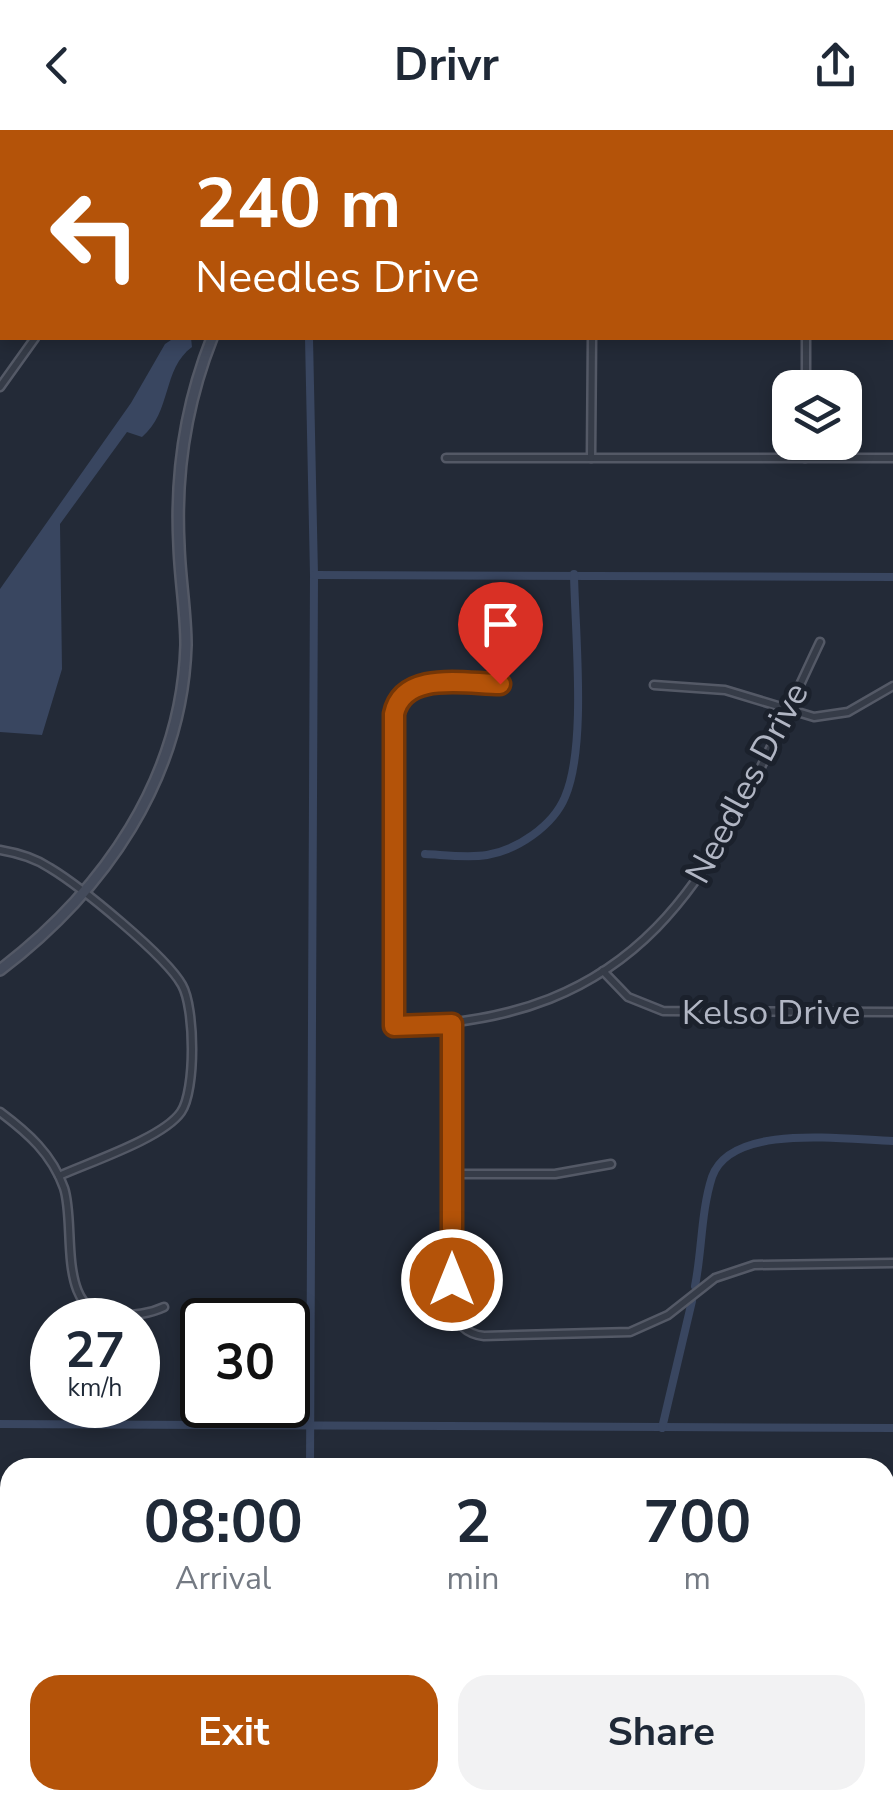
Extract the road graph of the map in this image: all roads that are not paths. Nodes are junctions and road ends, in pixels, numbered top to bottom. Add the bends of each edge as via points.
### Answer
1 (33, 340) edge
2 (211, 340) edge
3 (592, 340) edge
4 (806, 340) edge
5 (806, 370) edge
6 (0, 388) edge
7 (446, 458) dead end
8 (591, 458) junction
9 (772, 458) edge
10 (862, 458) edge
11 (893, 458) edge
12 (820, 642) dead end
13 (500, 684) dead end
14 (654, 685) dead end
15 (893, 686) edge
16 (787, 710) junction
17 (0, 850) edge
18 (84, 894) junction
19 (0, 970) edge
20 (603, 971) junction
21 (893, 1012) edge
22 (452, 1024) junction
23 (0, 1112) edge
24 (610, 1164) dead end
25 (452, 1174) junction
26 (60, 1176) junction
27 (893, 1262) edge
28 (164, 1308) dead end

1 - 6 street
2 - 18 street via 194,383 181,455 186,641 177,719 163,769 139,815
3 - 8 street
4 - 5 street
7 - 8 street
8 - 9 street
10 - 11 street
12 - 16 street, Needles Drive
13 - 22 street, Needles Drive via 416,686 395,708 394,1026
14 - 16 street via 725,690
15 - 16 street via 837,715
16 - 20 street, Needles Drive via 703,875 656,930
17 - 18 street via 41,863
18 - 19 street
18 - 26 street via 181,982 190,1010 190,1084 170,1123
20 - 21 street, Kelso Drive via 628,997 664,1012
20 - 22 street, Needles Drive via 540,1002
22 - 25 street
23 - 26 street via 35,1140
24 - 25 street via 555,1174
25 - 27 street via 452,1310 460,1325 479,1336 620,1334 654,1323 715,1278 743,1267
26 - 28 street via 82,1302 109,1316

